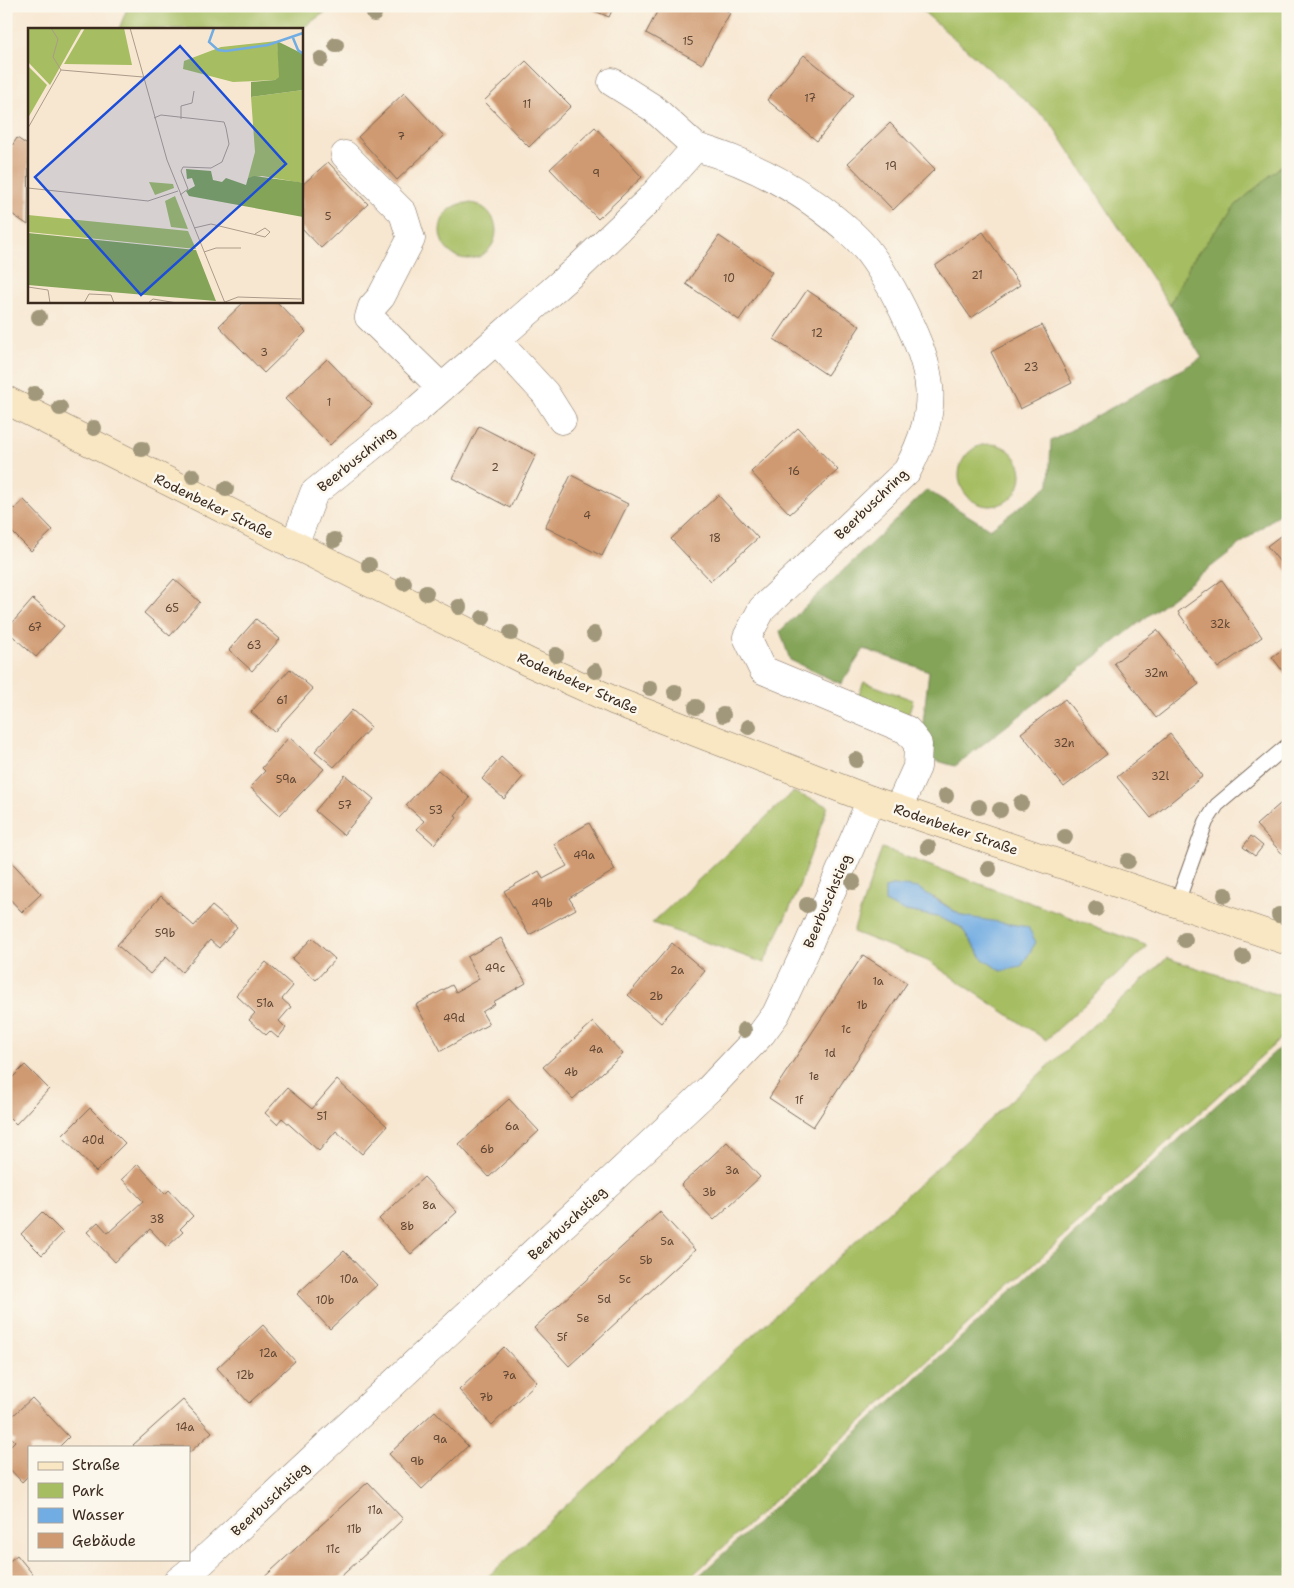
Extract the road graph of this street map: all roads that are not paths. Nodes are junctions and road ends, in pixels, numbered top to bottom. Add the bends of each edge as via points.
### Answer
1 (612, 82) dead end
2 (696, 147) junction
3 (345, 155) dead end
4 (498, 341) junction
5 (442, 388) junction
6 (6, 400) edge
7 (562, 420) dead end
8 (294, 546) junction
9 (1288, 745) edge
10 (871, 800) junction
11 (898, 809) junction
12 (1177, 904) junction
13 (1288, 941) edge
14 (177, 1582) edge

1 - 2 street, Beerbuschring via 653,108
2 - 4 street, Beerbuschring via 650,200
2 - 11 street, Beerbuschring via 749,165 791,187 854,235 893,288 918,338 930,380 928,413 921,443 907,471 762,609 747,637 762,670 907,730 918,744 916,767
3 - 5 street via 403,214 411,239 369,317
4 - 5 street, Beerbuschring
4 - 7 street via 545,393
5 - 8 street, Beerbuschring via 314,493
6 - 8 street, Rodenbeker Straße
8 - 10 street, Rodenbeker Straße via 528,662 615,701
9 - 12 lane via 1224,800 1206,822
10 - 11 street, Rodenbeker Straße
10 - 14 street, Beerbuschstieg via 806,950 776,1014 762,1033 709,1089 472,1312
11 - 12 street, Rodenbeker Straße
12 - 13 street, Rodenbeker Straße

